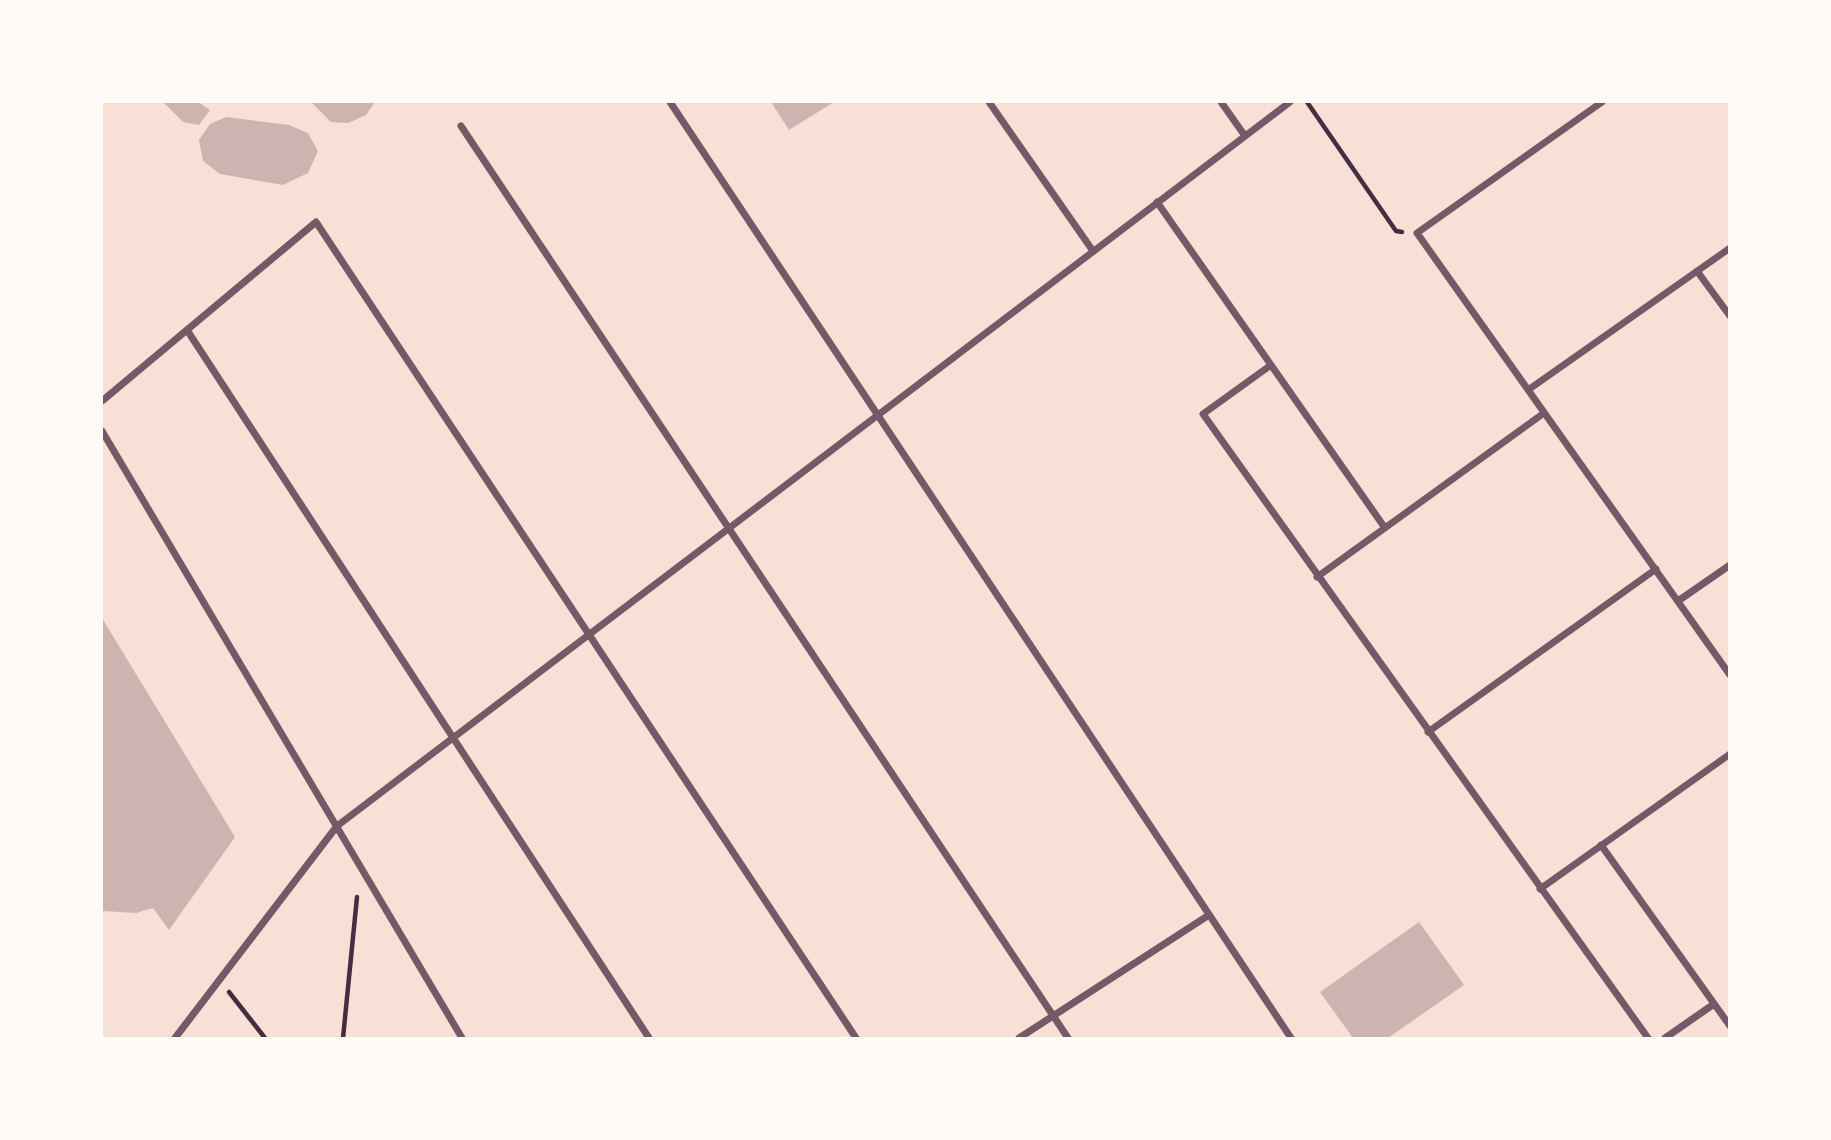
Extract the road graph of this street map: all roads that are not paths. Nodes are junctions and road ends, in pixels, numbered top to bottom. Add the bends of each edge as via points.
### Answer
1 (670, 102) edge
2 (989, 102) edge
3 (1221, 102) edge
4 (1290, 102) edge
5 (1602, 102) edge
6 (461, 126) dead end
7 (1245, 136) junction
8 (1157, 202) junction
9 (1730, 248) edge
10 (1093, 251) junction
11 (1697, 271) junction
12 (1730, 316) edge
13 (187, 330) junction
14 (1271, 365) junction
15 (1528, 390) junction
16 (102, 401) edge
17 (1545, 413) junction
18 (877, 415) junction
19 (102, 431) edge
20 (729, 528) junction
21 (1385, 528) junction
22 (1730, 565) edge
23 (1656, 569) junction
24 (1317, 577) junction
25 (1678, 601) junction
26 (590, 633) junction
27 (1730, 675) edge
28 (1428, 732) junction
29 (452, 738) junction
30 (1730, 754) edge
31 (337, 826) junction
32 (1601, 845) junction
33 (1540, 888) junction
34 (1209, 915) junction
35 (1714, 1004) junction
36 (1053, 1016) junction
37 (1730, 1026) edge
38 (175, 1038) edge
39 (462, 1038) edge
40 (649, 1038) edge
41 (856, 1038) edge
42 (1019, 1038) edge
43 (1068, 1038) edge
44 (1291, 1038) edge
45 (1648, 1038) edge
46 (1665, 1038) edge

1 - 18 street
2 - 10 street
3 - 7 street
4 - 7 street
5 - 15 street via 1417,233
6 - 20 street
7 - 8 street
8 - 10 street
8 - 14 street
9 - 11 street
10 - 18 street
11 - 12 street
11 - 15 street
13 - 16 street
13 - 26 street via 316,222
13 - 29 street
14 - 21 street
14 - 24 street via 1203,414
15 - 17 street
17 - 21 street
17 - 23 street
18 - 20 street
18 - 34 street
19 - 31 street
20 - 26 street
20 - 36 street
21 - 24 street
22 - 25 street
23 - 25 street
23 - 28 street
24 - 28 street
25 - 27 street
26 - 29 street
26 - 41 street
28 - 33 street
29 - 31 street
29 - 40 street
30 - 32 street
31 - 38 street
31 - 39 street
32 - 33 street
32 - 35 street
33 - 45 street
34 - 36 street
34 - 44 street
35 - 37 street
35 - 46 street
36 - 42 street
36 - 43 street

